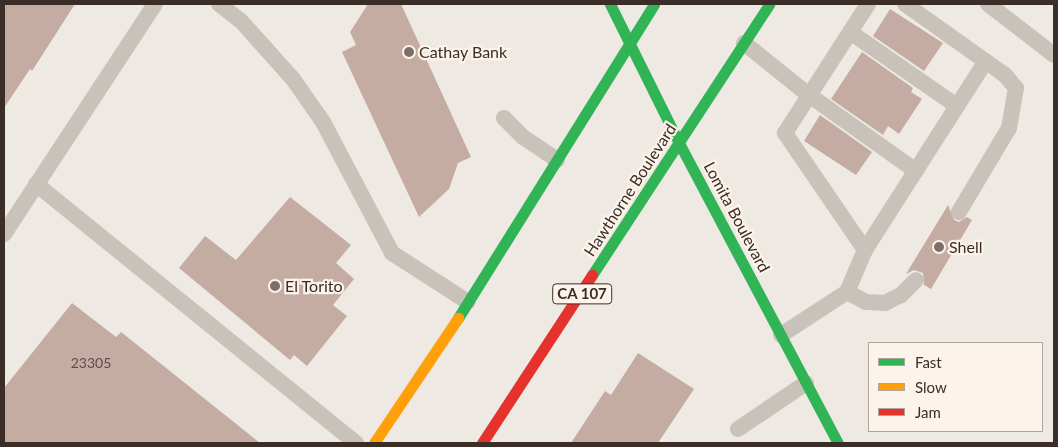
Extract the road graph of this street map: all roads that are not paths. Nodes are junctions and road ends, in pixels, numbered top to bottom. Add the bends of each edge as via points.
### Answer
1 (155, 4) edge
2 (219, 4) edge
3 (610, 4) edge
4 (654, 4) edge
5 (769, 4) edge
6 (868, 4) edge
7 (904, 4) edge
8 (988, 4) edge
9 (850, 32) junction
10 (629, 43) junction
11 (744, 43) junction
12 (1054, 56) edge
13 (986, 61) junction
14 (809, 95) junction
15 (957, 106) junction
16 (504, 118) dead end
17 (679, 143) junction
18 (557, 160) junction
19 (916, 171) junction
20 (36, 184) junction
21 (959, 212) dead end
22 (4, 234) edge
23 (865, 250) junction
24 (916, 280) dead end
25 (847, 292) junction
26 (468, 302) junction
27 (781, 335) junction
28 (806, 383) junction
29 (738, 430) dead end
30 (356, 443) edge
31 (374, 443) edge
32 (482, 443) edge
33 (838, 443) edge

1 - 20 lane
2 - 26 lane via 265,48 313,107 349,167 392,252
3 - 10 main road, Lomita Boulevard
4 - 10 main road
5 - 11 main road, Hawthorne Boulevard / CA 107
6 - 9 lane
7 - 13 lane
8 - 12 lane
9 - 14 lane
9 - 15 lane
10 - 17 main road, Lomita Boulevard
10 - 18 main road
11 - 14 lane
11 - 17 main road, Hawthorne Boulevard / CA 107
13 - 15 lane
13 - 21 lane via 1016,88 1014,108 1000,149
14 - 19 lane
14 - 23 lane via 785,132
15 - 19 lane
16 - 18 lane via 523,138
17 - 27 main road, Lomita Boulevard
17 - 32 main road, Hawthorne Boulevard / CA 107
18 - 26 main road
19 - 23 lane
20 - 22 lane
20 - 30 lane
23 - 25 lane
24 - 25 lane via 901,295 886,303 866,302
25 - 27 lane
26 - 31 main road
27 - 28 main road, Lomita Boulevard
28 - 29 lane
28 - 33 main road, Lomita Boulevard

